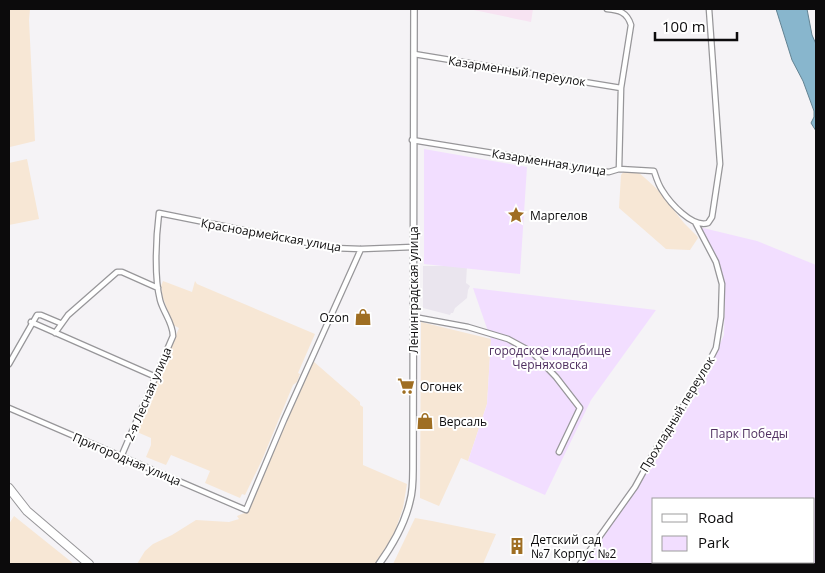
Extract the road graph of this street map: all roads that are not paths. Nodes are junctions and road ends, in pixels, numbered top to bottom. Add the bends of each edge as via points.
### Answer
1 (414, 9) edge
2 (607, 9) edge
3 (708, 9) edge
4 (414, 54) junction
5 (621, 88) junction
6 (412, 140) junction
7 (620, 169) junction
8 (159, 214) joint
9 (695, 222) junction
10 (413, 246) junction
11 (361, 249) junction
12 (158, 288) junction
13 (414, 317) junction
14 (31, 322) junction
15 (60, 323) junction
16 (55, 333) junction
17 (9, 364) edge
18 (156, 377) junction
19 (9, 408) edge
20 (559, 452) dead end
21 (122, 456) junction
22 (9, 488) edge
23 (89, 564) edge
24 (379, 564) edge
25 (580, 564) edge

1 - 4 street, Ленинградская улица
2 - 5 street, Казарменная улица via 626,14 631,25
3 - 9 street via 720,164 712,217 708,223
4 - 5 street, Казарменный переулок
4 - 6 street, Ленинградская улица
5 - 7 street, Казарменная улица
6 - 7 street, Казарменная улица via 601,172
6 - 10 street, Ленинградская улица
7 - 9 street via 654,171 662,191
8 - 11 street, Красноармейская улица via 298,242
8 - 12 street, 2-я Лесная улица
9 - 25 street, Прохладный переулок via 716,262 722,284 722,317 716,348 635,486
10 - 11 street, Красноармейская улица
10 - 13 street, Ленинградская улица
11 - 21 street, Пригородная улица via 246,510
12 - 15 street via 117,272
12 - 18 street, 2-я Лесная улица via 160,303 173,333
13 - 20 street via 468,327 508,339 532,352 580,408
13 - 24 street, Ленинградская улица via 411,500 395,538
14 - 15 street via 39,314
14 - 16 street
14 - 17 street
15 - 16 street
16 - 18 street
18 - 21 street, 2-я Лесная улица
19 - 21 street, Пригородная улица
22 - 23 main road via 27,511

